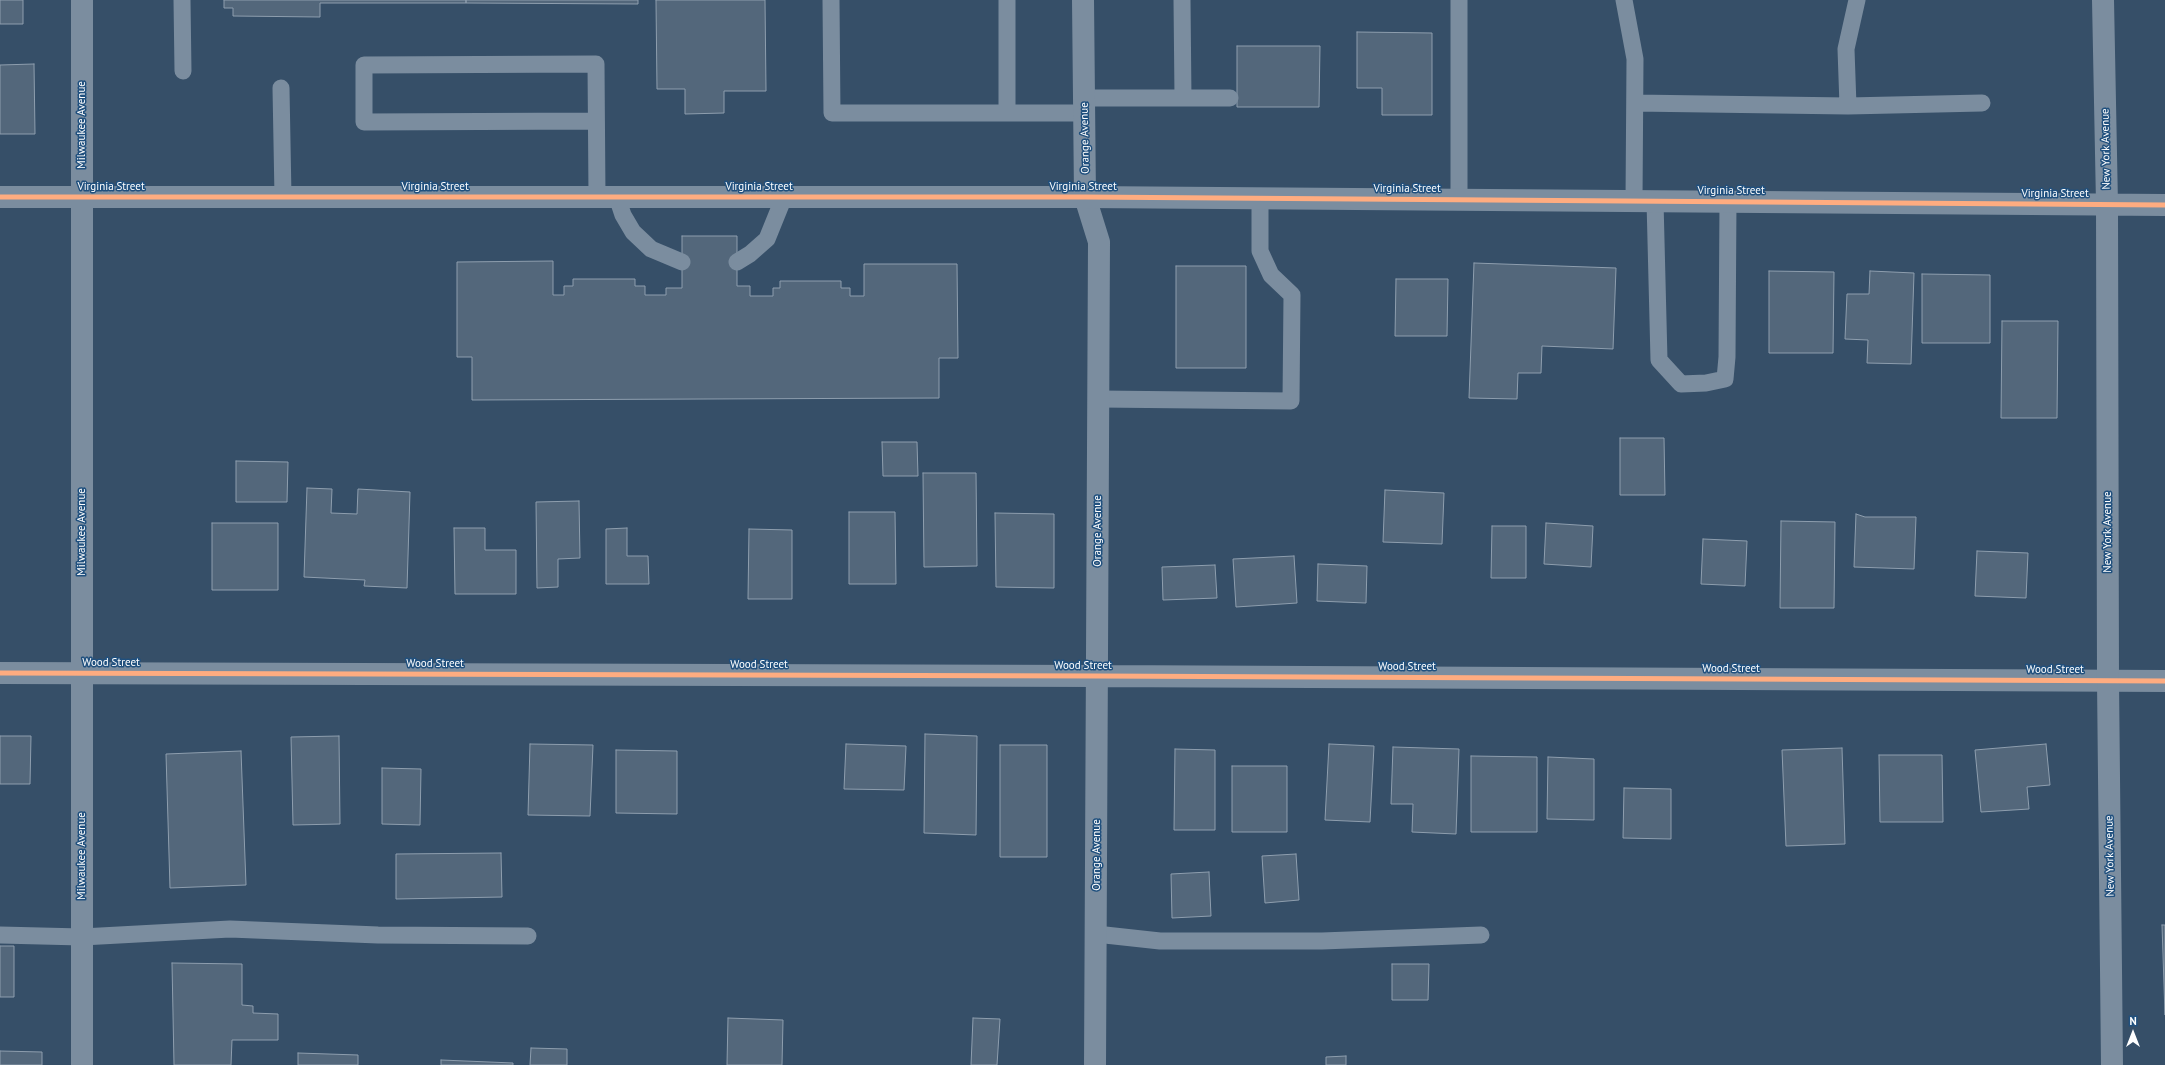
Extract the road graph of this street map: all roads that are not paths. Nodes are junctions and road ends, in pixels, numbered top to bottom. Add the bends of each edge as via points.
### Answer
1 (82, 0) edge
2 (182, 0) edge
3 (831, 0) edge
4 (1008, 0) edge
5 (1083, 0) edge
6 (1182, 0) edge
7 (1459, 0) edge
8 (1624, 0) edge
9 (1857, 0) edge
10 (2103, 0) edge
11 (183, 71) dead end
12 (282, 88) dead end
13 (1183, 98) junction
14 (1230, 98) dead end
15 (1635, 103) junction
16 (1982, 103) dead end
17 (1084, 106) junction
18 (1848, 106) junction
19 (1008, 113) junction
20 (596, 121) junction
21 (0, 197) edge
22 (82, 197) junction
23 (284, 197) junction
24 (607, 197) junction
25 (784, 197) junction
26 (1085, 197) junction
27 (1260, 198) junction
28 (1459, 200) junction
29 (1645, 201) junction
30 (1728, 201) junction
31 (2107, 204) junction
32 (2165, 205) edge
33 (682, 262) dead end
34 (736, 262) dead end
35 (1099, 399) junction
36 (0, 673) edge
37 (82, 673) junction
38 (1098, 676) junction
39 (2108, 681) junction
40 (2165, 681) edge
41 (1096, 934) junction
42 (0, 935) edge
43 (1481, 935) dead end
44 (528, 936) dead end
45 (82, 937) junction
46 (82, 1065) edge
47 (1095, 1065) edge
48 (2112, 1065) edge

1 - 22 street, Milwaukee Avenue
2 - 11 lane
3 - 19 lane via 832,113
4 - 19 lane
5 - 17 street, Orange Avenue
6 - 13 lane
7 - 28 lane
8 - 15 lane via 1635,59
9 - 18 lane via 1846,49
10 - 31 street, New York Avenue
12 - 23 lane
13 - 14 lane
13 - 17 lane
15 - 18 lane
15 - 29 lane
16 - 18 lane
17 - 19 lane
17 - 26 street, Orange Avenue
20 - 20 lane via 596,64 364,64 364,122
20 - 24 lane
21 - 22 street, Virginia Street
22 - 23 street, Virginia Street
22 - 37 street, Milwaukee Avenue
23 - 24 street, Virginia Street
24 - 25 street, Virginia Street
24 - 33 lane via 633,232 651,249
25 - 26 street, Virginia Street
25 - 34 lane via 767,239
26 - 27 street, Virginia Street
26 - 35 street, Orange Avenue via 1099,242
27 - 28 street, Virginia Street
27 - 35 lane via 1260,251 1271,275 1292,295 1291,401
28 - 29 street, Virginia Street
29 - 30 street, Virginia Street
29 - 30 lane via 1659,360 1681,384 1724,379 1727,357
30 - 31 street, Virginia Street
31 - 32 street, Virginia Street
31 - 39 street, New York Avenue
35 - 38 street, Orange Avenue
36 - 37 street, Wood Street
37 - 38 street, Wood Street
37 - 45 street, Milwaukee Avenue
38 - 39 street, Wood Street
38 - 41 street, Orange Avenue
39 - 40 street, Wood Street
39 - 48 street, New York Avenue
41 - 43 lane via 1160,942 1322,941
41 - 47 street, Orange Avenue
42 - 45 lane
44 - 45 lane via 378,935 230,929
45 - 46 street, Milwaukee Avenue

